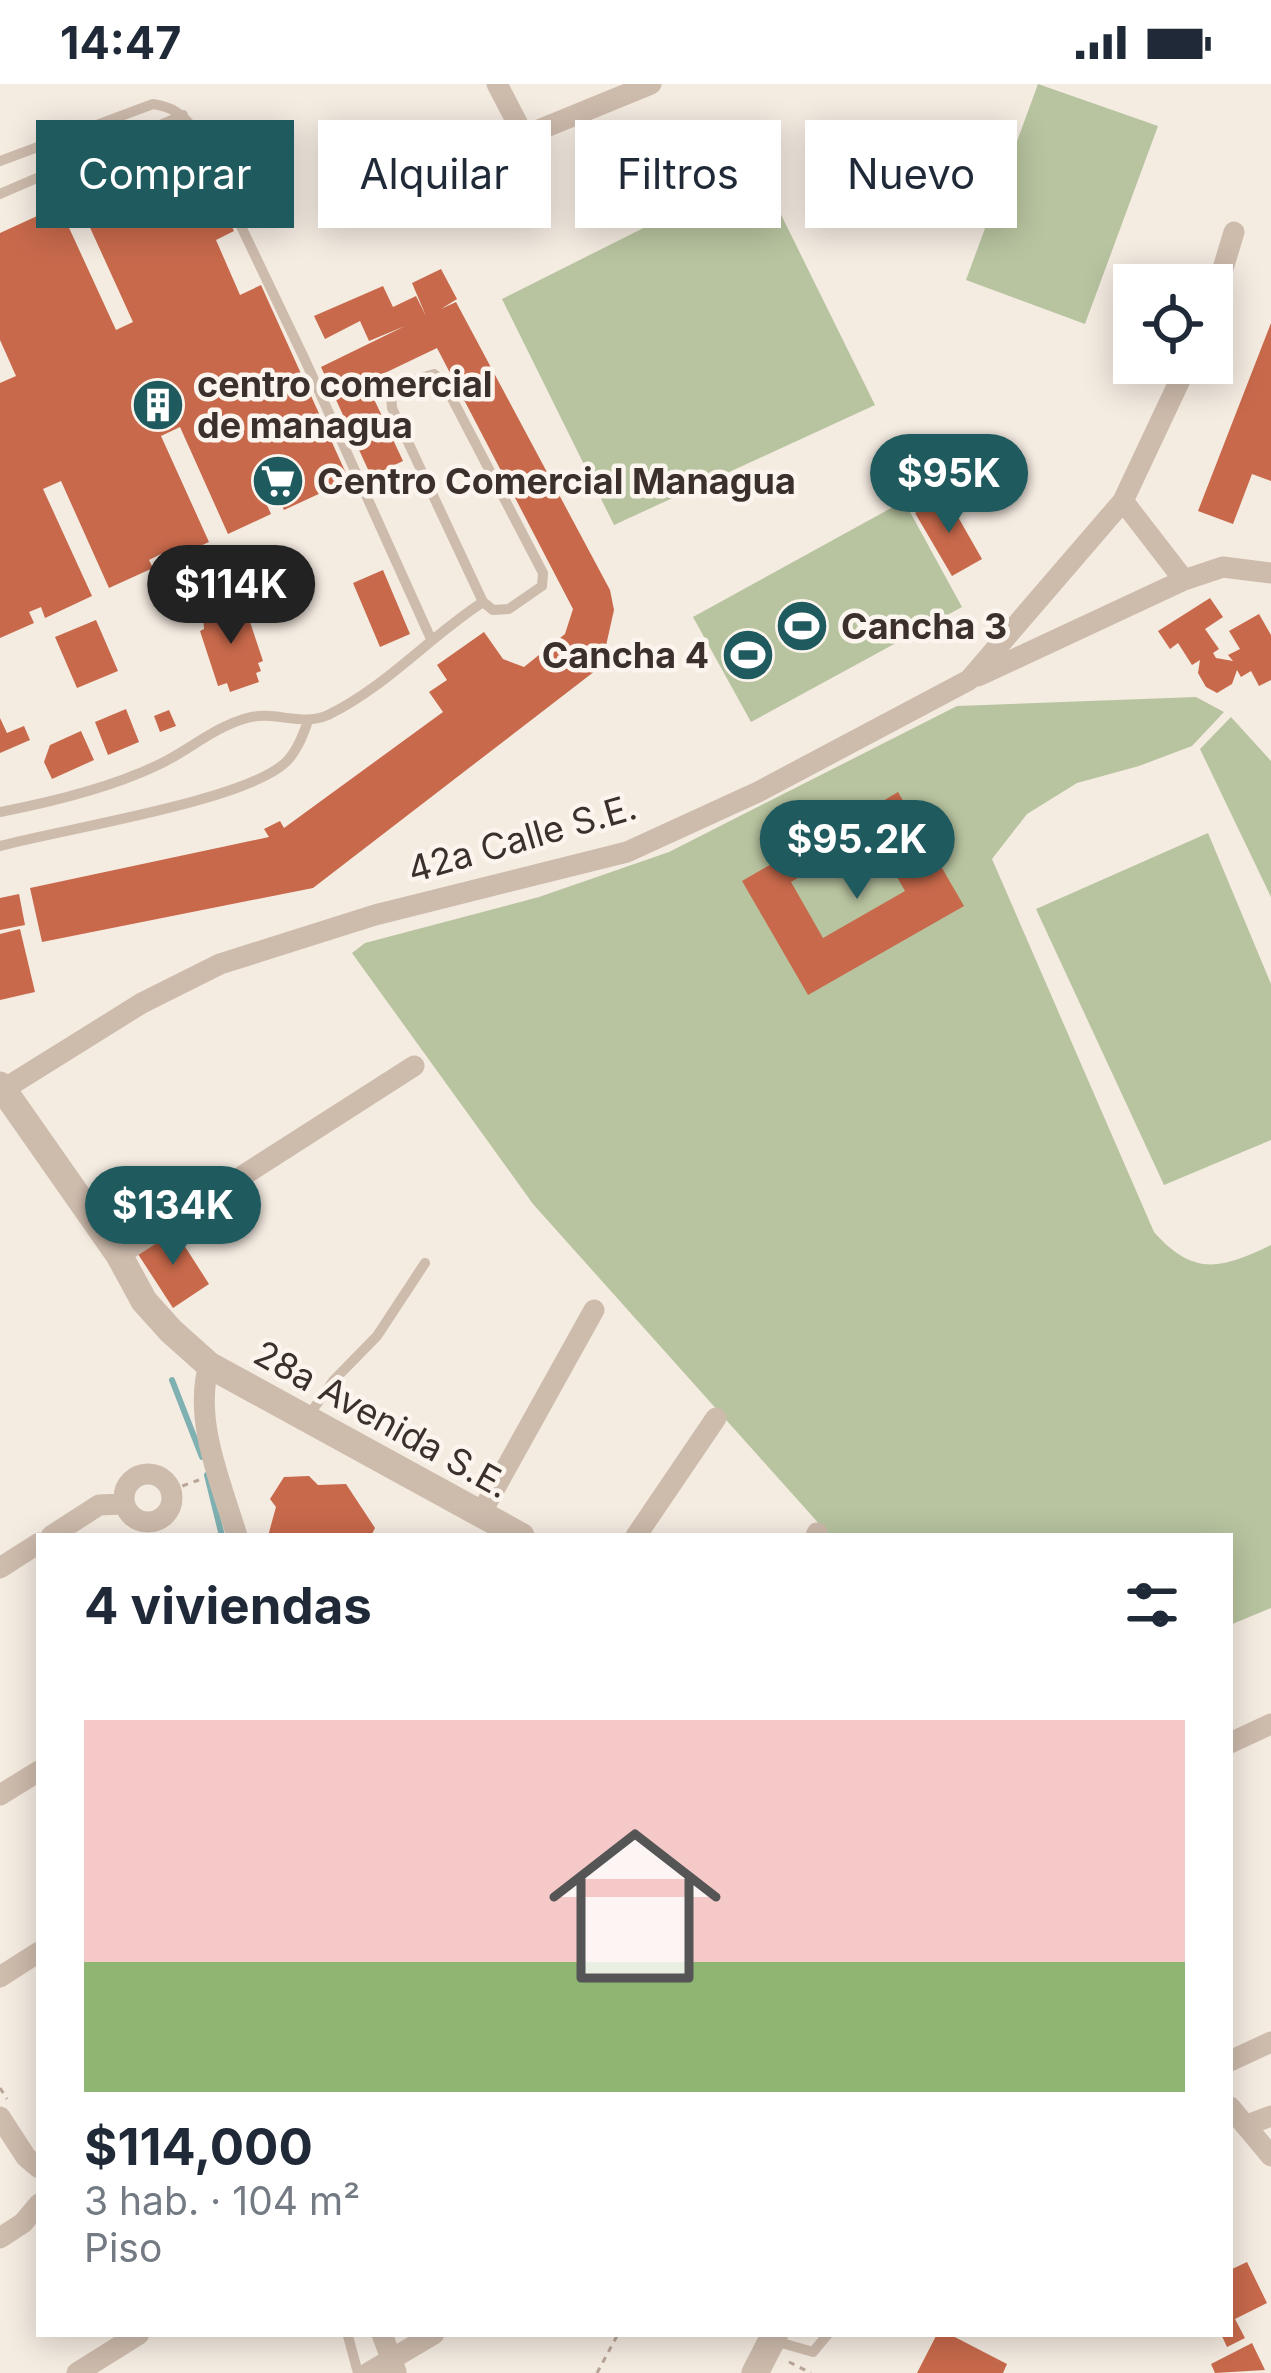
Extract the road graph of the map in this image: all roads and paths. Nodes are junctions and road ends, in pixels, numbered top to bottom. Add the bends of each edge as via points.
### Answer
1 (497, 84) edge
2 (651, 84) edge
3 (183, 115) junction
4 (516, 120) edge
5 (551, 125) edge
6 (0, 161) edge
7 (0, 194) edge
8 (1234, 232) dead end
9 (1224, 264) edge
10 (1178, 384) edge
11 (1123, 500) junction
12 (1271, 573) edge
13 (1184, 580) junction
14 (483, 602) junction
15 (431, 639) junction
16 (969, 680) junction
17 (308, 721) junction
18 (0, 812) edge
19 (0, 845) edge
20 (414, 1066) dead end
21 (1, 1089) edge
22 (119, 1255) junction
23 (425, 1263) dead end
24 (594, 1310) dead end
25 (209, 1365) junction
26 (716, 1418) dead end
27 (304, 1420) junction
28 (198, 1480) dead end
29 (171, 1490) junction
30 (123, 1504) junction
31 (480, 1515) junction
32 (158, 1529) edge
33 (56, 1533) edge
34 (236, 1533) edge
35 (515, 1533) edge
36 (638, 1533) edge
37 (36, 1546) edge
38 (0, 1568) edge
39 (1271, 1724) edge
40 (1233, 1742) edge
41 (31, 1776) edge
42 (0, 1795) edge
43 (36, 1954) edge
44 (0, 1977) edge
45 (1271, 2042) edge
46 (1233, 2060) edge
47 (1233, 2110) edge
48 (1271, 2116) edge
49 (0, 2117) edge
50 (1247, 2125) junction
51 (1271, 2156) edge
52 (36, 2165) edge
53 (36, 2208) edge
54 (0, 2237) edge
55 (134, 2337) edge
56 (350, 2337) edge
57 (382, 2337) edge
58 (429, 2337) edge
59 (616, 2337) edge
60 (774, 2337) edge
61 (826, 2337) edge
62 (378, 2369) edge
63 (77, 2373) edge
64 (597, 2373) edge
65 (754, 2373) edge

1 - 4 street
2 - 5 street
3 - 6 lane via 153,104
3 - 7 lane
3 - 15 lane
8 - 9 street
10 - 11 street, 42a Calle S.E.
11 - 13 street
11 - 16 street, 42a Calle S.E.
12 - 13 street via 1223,567
13 - 16 street
14 - 14 lane via 509,609 542,586 543,573 444,383 421,375 391,394 392,408
14 - 15 lane
15 - 17 lane via 380,682
16 - 21 street, 42a Calle S.E. via 627,852 220,964
17 - 18 lane via 242,719 154,767
17 - 19 lane via 285,762 263,777
20 - 22 street
21 - 22 street, 28a Avenida S.E.
22 - 25 street, 28a Avenida S.E. via 144,1301
23 - 27 lane via 377,1336
24 - 31 street
25 - 27 street, 28a Avenida S.E.
25 - 34 street via 206,1424
26 - 36 street
27 - 31 street, 28a Avenida S.E.
28 - 29 path
29 - 30 street via 159,1476 141,1474 126,1486
29 - 32 street
30 - 32 street via 135,1520
30 - 33 street via 99,1505
31 - 35 street, 28a Avenida S.E.
37 - 38 street
39 - 40 street
41 - 42 street
43 - 44 street
45 - 46 street
47 - 50 street
48 - 50 street
49 - 52 street
50 - 51 street
53 - 54 street
55 - 63 street
56 - 62 lane
57 - 62 street
58 - 62 street
59 - 64 path
60 - 61 lane via 813,2352
60 - 65 street

